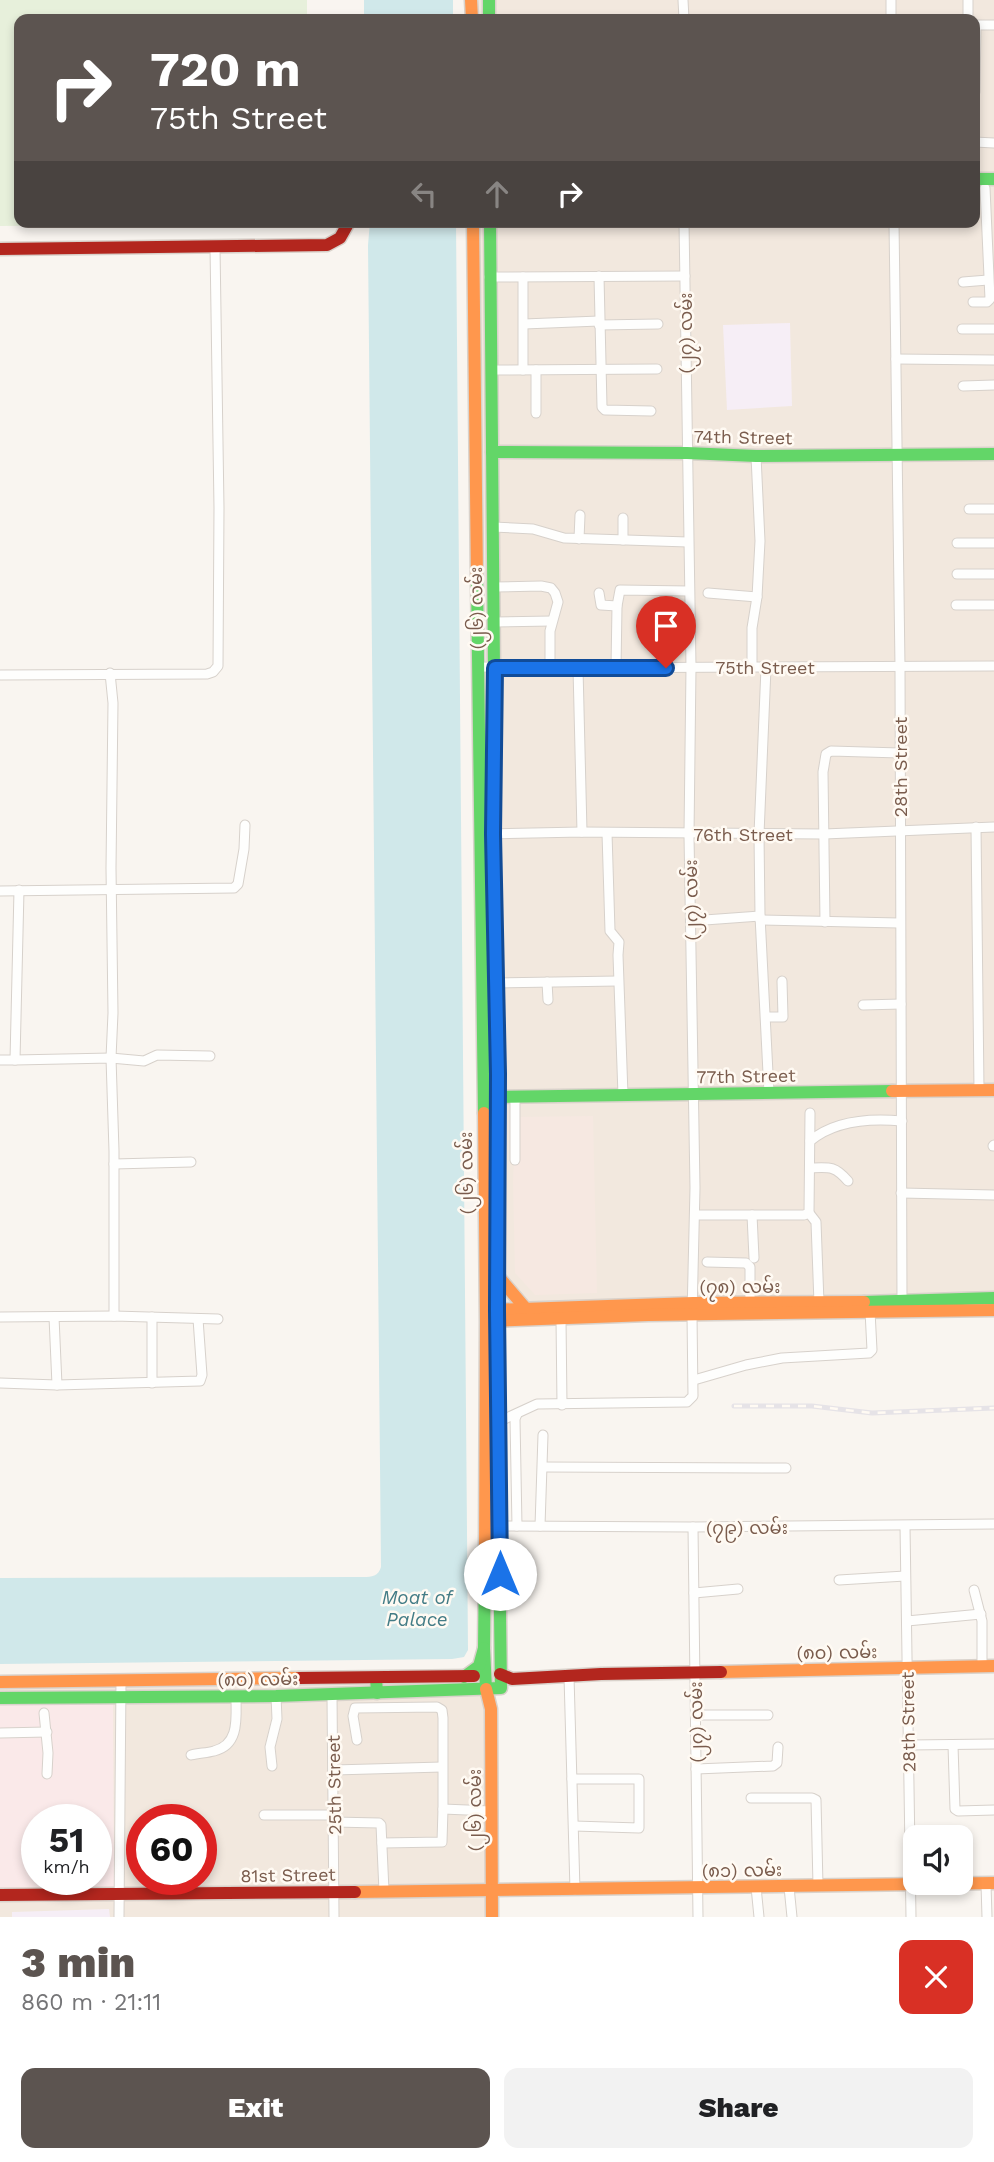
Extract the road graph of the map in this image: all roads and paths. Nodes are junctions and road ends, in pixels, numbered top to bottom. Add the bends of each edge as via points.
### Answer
1 (987, 186) edge
2 (346, 228) edge
3 (473, 228) edge
4 (489, 228) edge
5 (684, 228) edge
6 (894, 228) edge
7 (215, 247) junction
8 (0, 249) edge
9 (523, 276) junction
10 (599, 276) junction
11 (685, 276) junction
12 (489, 277) junction
13 (988, 281) junction
14 (964, 282) dead end
15 (973, 302) dead end
16 (991, 302) edge
17 (599, 323) junction
18 (524, 324) junction
19 (659, 324) dead end
20 (962, 329) dead end
21 (994, 329) edge
22 (896, 359) junction
23 (994, 359) edge
24 (657, 369) dead end
25 (491, 370) junction
26 (523, 370) junction
27 (536, 370) junction
28 (600, 370) junction
29 (994, 385) edge
30 (963, 386) dead end
31 (651, 411) dead end
32 (536, 413) dead end
33 (492, 452) junction
34 (687, 453) junction
35 (898, 454) junction
36 (994, 454) edge
37 (756, 456) junction
38 (968, 509) dead end
39 (994, 509) edge
40 (580, 515) dead end
41 (623, 517) dead end
42 (493, 527) junction
43 (579, 539) junction
44 (623, 540) junction
45 (688, 542) junction
46 (994, 543) edge
47 (957, 544) dead end
48 (957, 574) dead end
49 (994, 574) edge
50 (494, 587) junction
51 (689, 591) junction
52 (599, 593) dead end
53 (708, 593) dead end
54 (757, 597) junction
55 (956, 605) dead end
56 (994, 605) edge
57 (617, 606) junction
58 (552, 621) junction
59 (494, 622) junction
60 (994, 666) edge
61 (478, 667) junction
62 (691, 667) junction
63 (752, 667) junction
64 (766, 667) junction
65 (900, 667) junction
66 (495, 668) junction
67 (550, 668) junction
68 (578, 668) junction
69 (616, 668) junction
70 (110, 673) junction
71 (0, 675) edge
72 (900, 753) junction
73 (245, 825) dead end
74 (976, 827) junction
75 (994, 827) edge
76 (900, 830) junction
77 (582, 832) junction
78 (607, 833) junction
79 (487, 834) junction
80 (759, 834) junction
81 (824, 834) junction
82 (689, 835) junction
83 (111, 879) junction
84 (19, 890) junction
85 (0, 891) edge
86 (760, 918) junction
87 (691, 921) junction
88 (825, 922) junction
89 (899, 923) junction
90 (618, 981) junction
91 (782, 981) dead end
92 (547, 982) junction
93 (497, 983) junction
94 (548, 1000) dead end
95 (901, 1004) junction
96 (863, 1005) dead end
97 (766, 1017) junction
98 (209, 1056) dead end
99 (111, 1058) junction
100 (15, 1059) junction
101 (0, 1060) edge
102 (902, 1090) junction
103 (979, 1090) junction
104 (994, 1090) edge
105 (769, 1093) junction
106 (623, 1095) junction
107 (692, 1095) junction
108 (498, 1097) junction
109 (514, 1097) junction
110 (810, 1113) dead end
111 (902, 1121) junction
112 (810, 1141) junction
113 (515, 1160) dead end
114 (191, 1162) dead end
115 (114, 1164) junction
116 (811, 1168) junction
117 (848, 1181) dead end
118 (901, 1194) junction
119 (994, 1195) edge
120 (809, 1213) junction
121 (695, 1215) junction
122 (752, 1215) junction
123 (754, 1258) dead end
124 (707, 1262) dead end
125 (498, 1276) junction
126 (994, 1298) edge
127 (750, 1303) junction
128 (819, 1303) junction
129 (902, 1305) junction
130 (526, 1309) junction
131 (692, 1309) junction
132 (994, 1310) edge
133 (870, 1311) junction
134 (114, 1316) junction
135 (491, 1316) junction
136 (0, 1317) edge
137 (54, 1317) junction
138 (152, 1317) junction
139 (198, 1319) junction
140 (218, 1319) dead end
141 (561, 1319) junction
142 (694, 1380) junction
143 (152, 1383) junction
144 (0, 1384) edge
145 (57, 1385) junction
146 (562, 1405) junction
147 (517, 1414) junction
148 (498, 1422) junction
149 (543, 1435) dead end
150 (543, 1467) junction
151 (786, 1468) dead end
152 (994, 1524) edge
153 (499, 1526) junction
154 (517, 1526) junction
155 (540, 1526) junction
156 (905, 1526) junction
157 (694, 1527) junction
158 (905, 1576) junction
159 (839, 1580) dead end
160 (738, 1589) dead end
161 (975, 1590) dead end
162 (694, 1593) junction
163 (981, 1614) junction
164 (907, 1621) junction
165 (484, 1648) junction
166 (988, 1666) edge
167 (907, 1668) junction
168 (695, 1673) junction
169 (485, 1674) junction
170 (506, 1676) junction
171 (569, 1676) junction
172 (464, 1677) junction
173 (376, 1678) junction
174 (121, 1681) junction
175 (0, 1682) edge
176 (501, 1688) junction
177 (486, 1689) junction
178 (377, 1693) junction
179 (332, 1695) junction
180 (275, 1696) junction
181 (236, 1697) junction
182 (0, 1698) edge
183 (121, 1698) junction
184 (490, 1703) junction
185 (44, 1713) dead end
186 (697, 1715) junction
187 (768, 1715) dead end
188 (47, 1732) junction
189 (0, 1733) edge
190 (357, 1740) dead end
191 (994, 1744) edge
192 (909, 1745) junction
193 (953, 1745) junction
194 (778, 1747) dead end
195 (191, 1755) dead end
196 (272, 1766) dead end
197 (442, 1767) junction
198 (696, 1769) junction
199 (334, 1770) junction
200 (47, 1774) dead end
201 (572, 1779) junction
202 (751, 1798) dead end
203 (443, 1810) junction
204 (994, 1810) edge
205 (491, 1811) junction
206 (264, 1815) dead end
207 (334, 1819) junction
208 (910, 1825) edge
209 (574, 1826) junction
210 (382, 1843) junction
211 (990, 1884) edge
212 (903, 1885) edge
213 (818, 1886) junction
214 (757, 1887) junction
215 (789, 1887) junction
216 (697, 1888) junction
217 (575, 1890) junction
218 (334, 1891) junction
219 (384, 1891) junction
220 (491, 1891) junction
221 (119, 1894) junction
222 (0, 1895) edge
223 (910, 1895) edge
224 (119, 1917) edge
225 (334, 1917) edge
226 (492, 1917) edge
227 (698, 1917) edge
228 (759, 1917) edge
229 (792, 1917) edge
230 (911, 1917) edge
231 (987, 1917) edge

1 - 13 street
2 - 7 main road via 332,244
3 - 61 main road, (၂၆) လမ်း
4 - 12 main road, (၂၆) လမ်း
5 - 11 street, (၂၇) လမ်း
6 - 22 street, 28th Street
7 - 8 main road
7 - 70 street via 218,666 208,674
9 - 10 street
9 - 12 street
9 - 18 street
10 - 11 street
10 - 17 street
11 - 34 street, (၂၇) လမ်း
12 - 25 main road, (၂၆) လမ်း
13 - 14 street
13 - 16 street
15 - 16 street
17 - 18 street
17 - 19 street
17 - 28 street
18 - 26 street
20 - 21 street
22 - 23 street
22 - 35 street, 28th Street
24 - 28 street
25 - 26 street
25 - 33 main road, (၂၆) လမ်း
26 - 27 street
27 - 28 street
27 - 32 street
28 - 31 street via 605,410
29 - 30 street
33 - 34 main road, 74th Street
33 - 42 main road, (၂၆) လမ်း
34 - 37 main road, 74th Street
34 - 45 street, (၂၇) လမ်း
35 - 36 main road, 74th Street
35 - 37 main road, 74th Street
35 - 65 street, 28th Street
37 - 54 street
38 - 39 street
40 - 43 street
41 - 44 street
42 - 43 street
42 - 50 main road, (၂၆) လမ်း
43 - 44 street
44 - 45 street
45 - 51 street, (၂၇) လမ်း
46 - 47 street
48 - 49 street
50 - 58 street via 551,588 558,602
50 - 59 main road, (၂၆) လမ်း
51 - 57 street via 620,590
51 - 62 street, (၂၇) လမ်း
52 - 57 street via 600,605
53 - 54 street
54 - 63 street
55 - 56 street
57 - 69 street
58 - 59 street
58 - 67 street
59 - 66 main road, (၂၆) လမ်း
60 - 65 street, 75th Street
61 - 66 street, 75th Street
61 - 79 main road, (၂၆) လမ်း
62 - 63 street, 75th Street
62 - 69 street, 75th Street
62 - 82 street, (၂၇) လမ်း
63 - 64 street, 75th Street
64 - 65 street, 75th Street
64 - 80 street
65 - 72 street, 28th Street
66 - 67 street, 75th Street
66 - 79 main road, (၂၆) လမ်း
67 - 68 street, 75th Street
68 - 69 street, 75th Street
68 - 77 street
70 - 71 street
70 - 83 street
72 - 76 street, 28th Street
72 - 81 street via 826,754
73 - 83 street via 234,888
74 - 75 street, 76th Street
74 - 76 street, 76th Street
74 - 103 street
76 - 81 street, 76th Street
76 - 89 street, 28th Street
77 - 78 street, 76th Street
77 - 79 street, 76th Street
78 - 82 street, 76th Street
78 - 90 street via 611,931 620,942
79 - 93 main road, (၂၆) လမ်း
79 - 135 main road, (၂၆) လမ်း
80 - 81 street, 76th Street
80 - 82 street, 76th Street
80 - 86 street
81 - 88 street
82 - 87 street, (၂၇) လမ်း
83 - 84 street
83 - 99 street
84 - 85 street
84 - 100 street
86 - 87 street
86 - 88 street
86 - 97 street
87 - 107 street, (၂၇) လမ်း
88 - 89 street
89 - 95 street, 28th Street
90 - 92 street
90 - 106 street
91 - 97 street via 783,1017
92 - 93 street
92 - 94 street
93 - 108 main road, (၂၆) လမ်း
95 - 96 street
95 - 102 street, 28th Street
97 - 105 street
98 - 99 street
99 - 100 street
99 - 115 street
100 - 101 street
102 - 103 main road, 77th Street
102 - 105 main road, 77th Street
102 - 111 street, 28th Street
103 - 104 main road, 77th Street
105 - 107 main road, 77th Street
106 - 107 main road, 77th Street
106 - 109 main road, 77th Street
107 - 121 street, (၂၇) လမ်း
108 - 109 main road, 77th Street
108 - 125 main road, (၂၆) လမ်း
109 - 113 street
110 - 112 street
111 - 112 street via 860,1121 828,1128
111 - 118 street, 28th Street
112 - 116 street
114 - 115 street
115 - 134 street
116 - 117 street via 829,1167
116 - 120 street
118 - 119 street
118 - 129 street, 28th Street
120 - 122 street
120 - 128 street via 816,1222
121 - 122 street
121 - 131 street, (၂၇) လမ်း
122 - 123 street
124 - 127 street via 750,1266
125 - 130 main road
125 - 135 main road, (၂၆) လမ်း
126 - 129 main road, (၇၈) လမ်း
127 - 128 main road, (၇၈) လမ်း
127 - 131 main road, (၇၈) လမ်း
128 - 129 main road, (၇၈) လမ်း
129 - 132 main road, (၇၈) လမ်း
129 - 133 main road, (၇၈) လမ်း
130 - 131 main road, (၇၈) လမ်း
130 - 135 main road, (၇၈) လမ်း
131 - 133 main road, (၇၈) လမ်း
131 - 141 main road, (၇၈) လမ်း
131 - 142 street, (၂၇) လမ်း
133 - 142 street via 873,1350 869,1353 782,1358
134 - 137 street
134 - 138 street
135 - 141 main road, (၇၈) လမ်း
135 - 148 main road, (၂၆) လမ်း
135 - 165 main road, (၂၆) လမ်း
136 - 137 street
137 - 145 street
138 - 139 street
138 - 143 street
139 - 140 street
139 - 143 street via 202,1379
141 - 146 street
142 - 146 street via 693,1396 687,1402
143 - 145 street
144 - 145 street
146 - 147 street via 537,1404
147 - 148 street
147 - 154 street
148 - 153 main road, (၂၆) လမ်း
149 - 150 street
150 - 151 street
150 - 155 street
152 - 156 street, (၇၉) လမ်း
153 - 154 street, (၇၉) လမ်း
153 - 170 main road, (၂၆) လမ်း
154 - 155 street, (၇၉) လမ်း
155 - 157 street, (၇၉) လမ်း
156 - 157 street, (၇၉) လမ်း
156 - 158 street, 28th Street
157 - 162 street, (၂၇) လမ်း
158 - 159 street
158 - 164 street, 28th Street
160 - 162 street
161 - 163 street
162 - 168 street, (၂၇) လမ်း
163 - 164 street
163 - 166 street
164 - 167 street, 28th Street
165 - 169 main road, (၂၆) လမ်း
165 - 172 main road via 481,1666
166 - 167 main road, (၈၀) လမ်း
167 - 168 main road, (၈၀) လမ်း
167 - 192 street, 28th Street
168 - 171 main road, (၈၀) လမ်း
168 - 186 street, (၂၇) လမ်း
169 - 170 main road, (၈၀) လမ်း
169 - 172 main road, (၈၀) လမ်း
169 - 177 main road, (၂၆) လမ်း
170 - 171 main road, (၈၀) လမ်း
170 - 176 main road, (၂၆) လမ်း
171 - 201 street
172 - 173 main road, (၈၀) လမ်း
173 - 174 main road, (၈၀) လမ်း
173 - 178 main road
174 - 175 main road, (၈၀) လမ်း
174 - 183 street
176 - 177 main road, (၈၀) လမ်း
176 - 184 main road
177 - 178 main road, (၈၀) လမ်း
177 - 184 main road, (၂၆) လမ်း
178 - 179 main road, (၈၀) လမ်း
179 - 180 main road, (၈၀) လမ်း
179 - 199 street, 25th Street
180 - 181 main road, (၈၀) လမ်း
180 - 196 street
181 - 183 main road, (၈၀) လမ်း
181 - 195 street via 232,1738 224,1747
182 - 183 main road, (၈၀) လမ်း
183 - 221 street
184 - 205 main road, (၂၆) လမ်း
185 - 188 street
186 - 187 street
186 - 198 street, (၂၇) လမ်း
188 - 189 street
188 - 200 street
190 - 197 street via 355,1709 436,1707 443,1718
191 - 193 street
192 - 193 street
192 - 208 street, 28th Street
193 - 204 street via 955,1809
194 - 198 street via 773,1766
197 - 199 street
197 - 203 street
198 - 216 street, (၂၇) လမ်း
199 - 207 street, 25th Street
201 - 209 street
201 - 209 street via 639,1779 639,1828
202 - 213 street via 816,1800
203 - 205 street
203 - 210 street via 442,1842
205 - 220 main road, (၂၆) လမ်း
206 - 207 street
207 - 210 street via 380,1824
207 - 218 street, 25th Street
209 - 217 street
210 - 219 street
211 - 231 street
212 - 213 main road, (၈၁) လမ်း
213 - 215 main road, (၈၁) လမ်း
214 - 215 main road, (၈၁) လမ်း
214 - 216 main road, (၈၁) လမ်း
214 - 228 street
215 - 229 street
216 - 217 main road, (၈၁) လမ်း
216 - 227 street, (၂၇) လမ်း
217 - 220 main road, (၈၁) လမ်း
218 - 219 main road, 81st Street
218 - 221 main road, 81st Street
218 - 225 street, 25th Street
219 - 220 main road, 81st Street
220 - 226 main road, (၂၆) လမ်း
221 - 222 main road, 81st Street
221 - 224 street
223 - 230 street, 28th Street

